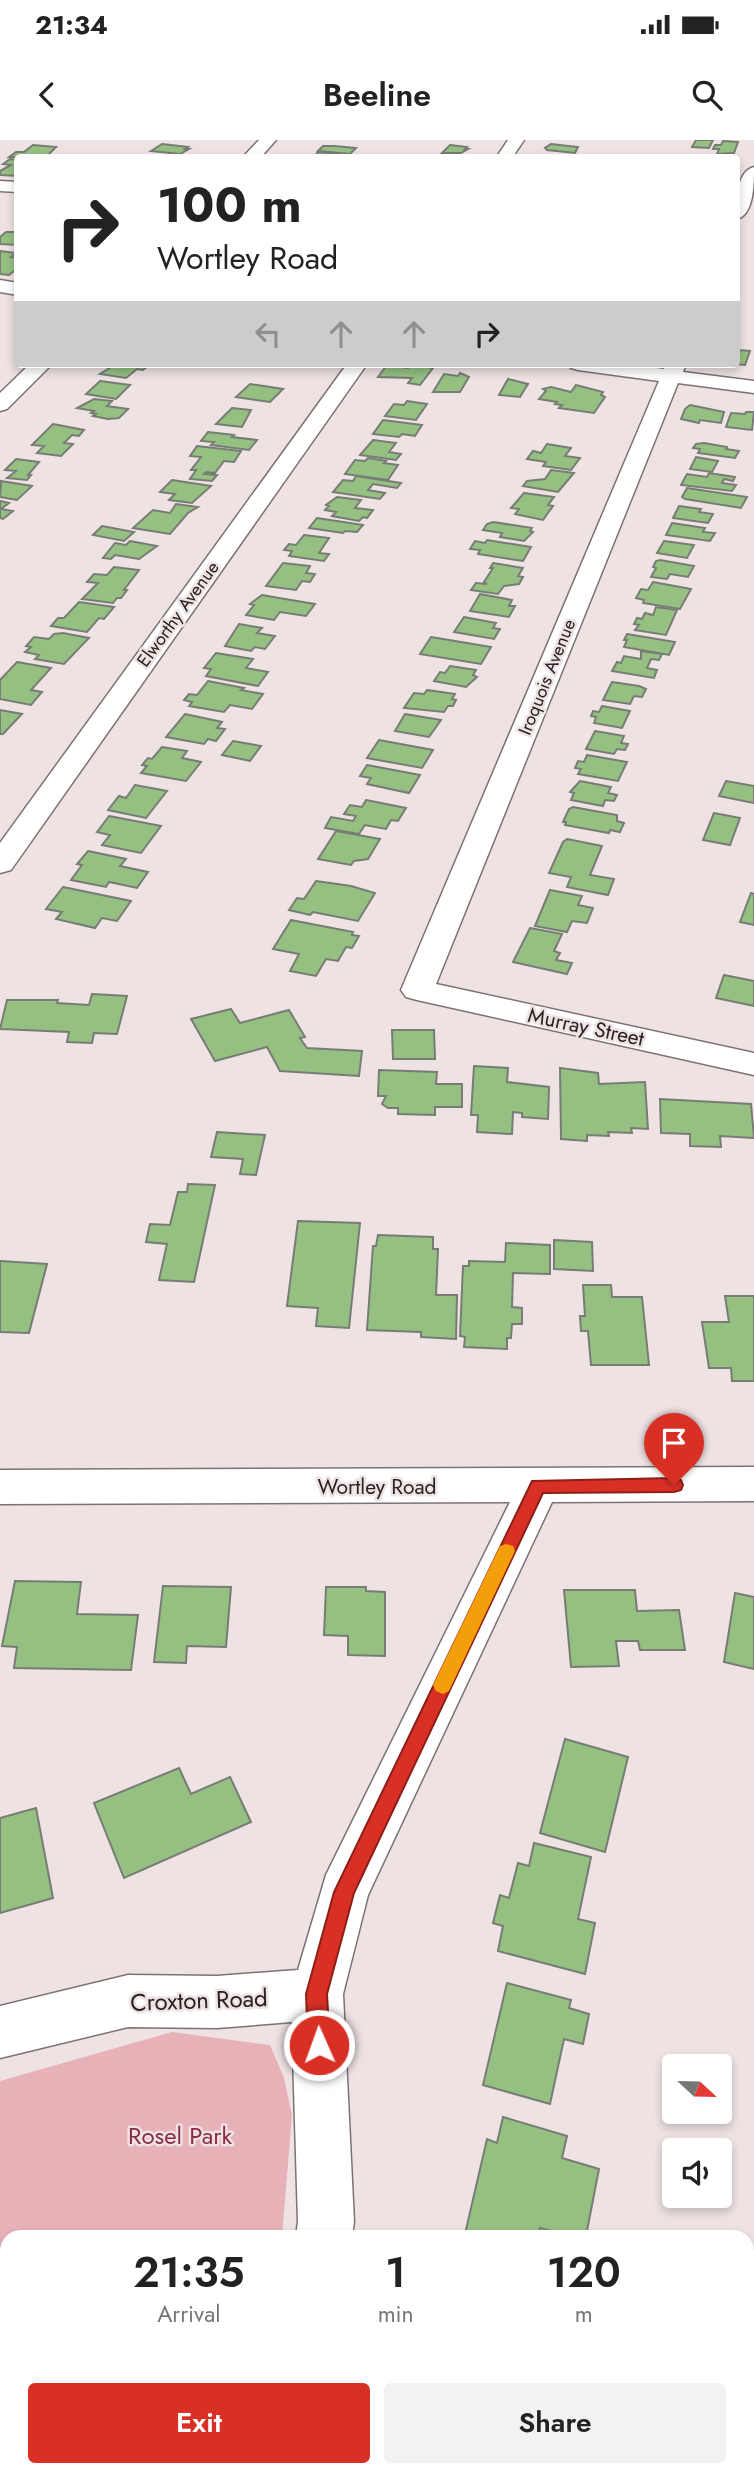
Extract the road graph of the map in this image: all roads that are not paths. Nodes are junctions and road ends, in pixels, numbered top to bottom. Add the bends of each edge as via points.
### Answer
1 (268, 140) edge
2 (254, 154) edge
3 (754, 172) edge
4 (740, 207) edge
5 (38, 368) edge
6 (354, 368) edge
7 (642, 368) edge
8 (674, 370) edge
9 (754, 387) edge
10 (0, 405) edge
11 (0, 864) edge
12 (417, 990) joint
13 (754, 1064) edge
14 (754, 1485) edge
15 (538, 1486) junction
16 (0, 1487) edge
17 (317, 1994) junction
18 (0, 2032) edge
19 (325, 2230) edge

1 - 2 street
3 - 4 street
5 - 10 street
6 - 11 street, Elworthy Avenue
7 - 8 street
8 - 9 street
8 - 12 street, Iroquois Avenue
12 - 13 street, Murray Street
14 - 15 street, Wortley Road
15 - 16 street, Wortley Road
15 - 17 street via 344,1892
17 - 18 street, Croxton Road via 217,2002 128,2001
17 - 19 street

